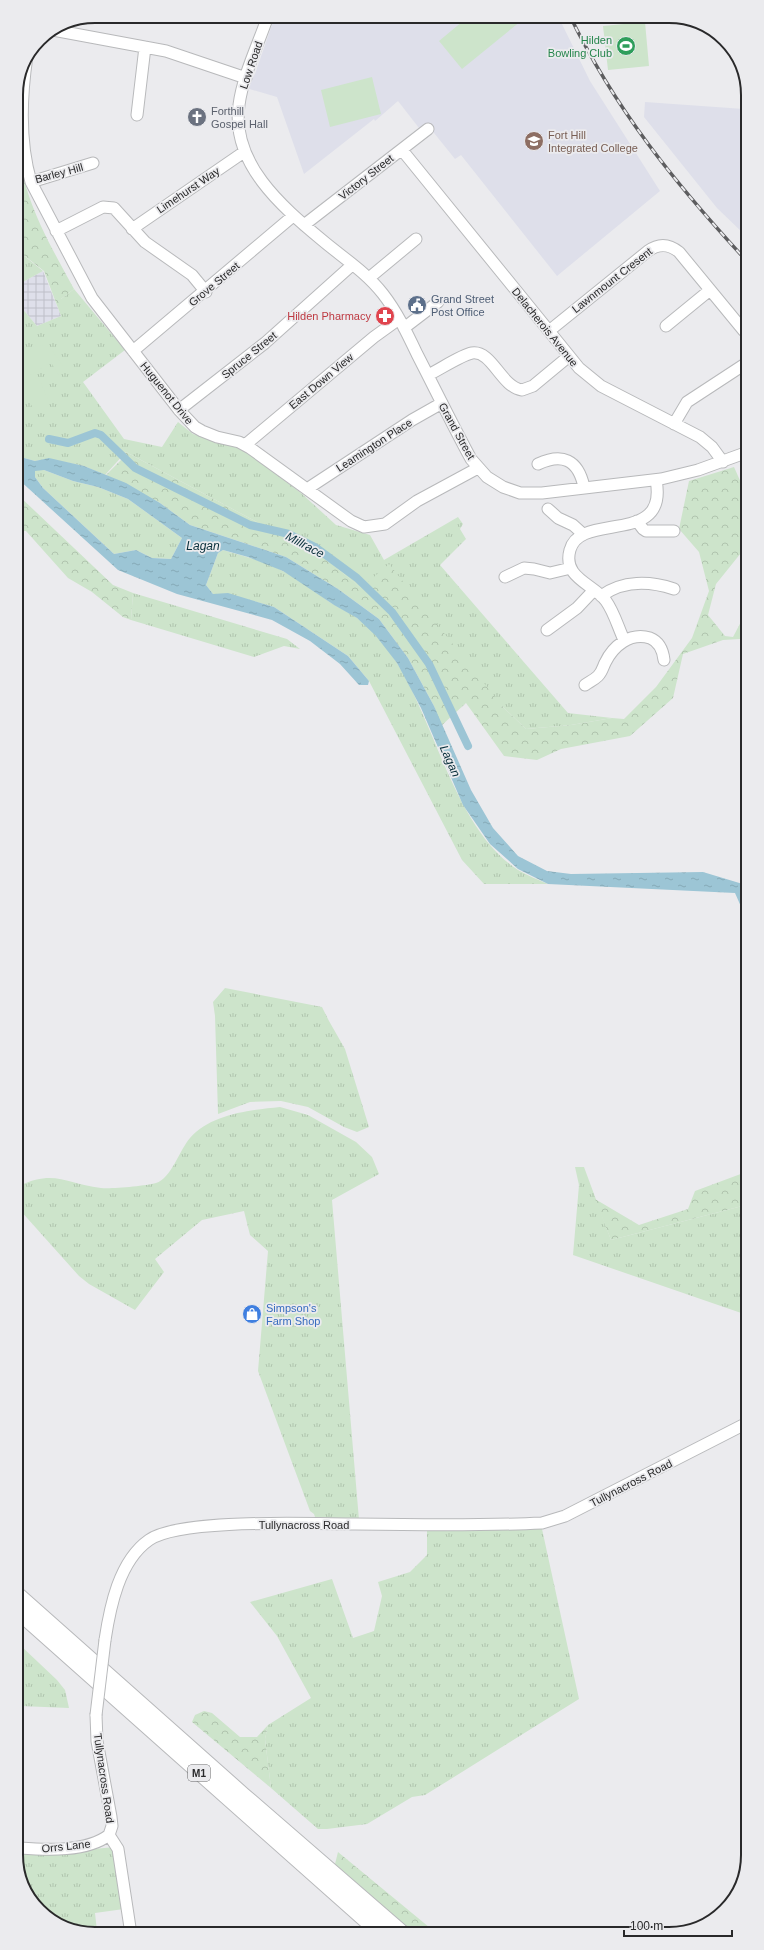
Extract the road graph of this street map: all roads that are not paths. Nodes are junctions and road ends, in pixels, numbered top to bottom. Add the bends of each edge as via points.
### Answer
1 (266, 23) edge
2 (61, 32) edge
3 (145, 47) junction
4 (25, 76) edge
5 (246, 78) junction
6 (23, 98) edge
7 (137, 115) dead end
8 (23, 121) edge
9 (428, 129) dead end
10 (402, 150) junction
11 (244, 152) junction
12 (93, 163) dead end
13 (31, 182) junction
14 (293, 216) junction
15 (304, 225) junction
16 (132, 229) junction
17 (56, 231) junction
18 (416, 239) dead end
19 (352, 265) junction
20 (369, 278) junction
21 (710, 290) junction
22 (206, 292) junction
23 (435, 308) dead end
24 (402, 324) junction
25 (666, 326) dead end
26 (741, 327) edge
27 (549, 331) junction
28 (133, 351) junction
29 (568, 357) junction
30 (741, 367) edge
31 (428, 375) junction
32 (442, 403) junction
33 (179, 410) junction
34 (674, 424) junction
35 (245, 444) junction
36 (741, 455) edge
37 (723, 462) junction
38 (538, 464) dead end
39 (478, 468) junction
40 (656, 480) junction
41 (584, 487) junction
42 (307, 489) junction
43 (548, 509) dead end
44 (637, 521) junction
45 (674, 531) dead end
46 (583, 534) junction
47 (571, 568) junction
48 (505, 577) dead end
49 (674, 589) dead end
50 (598, 593) junction
51 (547, 630) dead end
52 (624, 640) junction
53 (664, 660) dead end
54 (585, 685) dead end
55 (741, 1426) edge
56 (23, 1599) edge
57 (23, 1616) edge
58 (109, 1835) junction
59 (23, 1848) edge
60 (131, 1927) edge
61 (373, 1927) edge
62 (395, 1927) edge

1 - 5 street, Low Road
2 - 3 street
3 - 5 street via 166,51
3 - 7 street
4 - 6 street, Barley Hill
5 - 11 street, Low Road via 237,123
8 - 13 street, Barley Hill via 27,169
9 - 10 street, Victory Street
10 - 15 street, Victory Street
10 - 27 street, Delacherois Avenue
11 - 14 street, Low Road via 264,184
11 - 16 street, Limehurst Way
12 - 13 street, Barley Hill
13 - 17 street, Huguenot Drive
14 - 15 street, Grand Street
14 - 22 street, Grove Street
15 - 19 street, Grand Street
16 - 17 street via 117,211 103,207
16 - 22 street via 145,242 192,275
17 - 28 street, Huguenot Drive via 92,298
18 - 20 street
19 - 20 street, Grand Street
19 - 33 street, Spruce Street via 265,343
20 - 24 street, Grand Street
21 - 25 street
21 - 26 street, Lawnmount Cresent
21 - 27 street, Lawnmount Cresent via 679,252 667,246 654,247
22 - 28 street, Grove Street
23 - 24 street, East Down View
24 - 31 street, Grand Street
24 - 35 street, East Down View via 374,336
27 - 29 street, Delacherois Avenue
28 - 33 street, Huguenot Drive
29 - 31 street via 533,386 522,390 511,386 487,358 478,353 468,355
29 - 34 street, Delacherois Avenue via 595,382
30 - 34 street via 687,402
31 - 32 street, Grand Street
32 - 39 street, Grand Street
32 - 42 street, Leamington Place
33 - 35 street, Huguenot Drive via 202,431
34 - 37 street, Delacherois Avenue via 707,442
35 - 42 street, Huguenot Drive
36 - 37 street, Grand Street
37 - 40 street, Grand Street
38 - 41 street via 552,458 564,459 575,467
39 - 41 street, Grand Street via 502,488 520,493 542,493
39 - 42 street, Huguenot Drive via 417,502 392,520 370,527 357,524
40 - 41 street, Grand Street
40 - 44 street via 657,503 651,512
43 - 46 street
44 - 45 street via 646,531
44 - 46 street
46 - 47 street via 570,548
47 - 48 street via 550,573 524,568
47 - 50 street via 582,581
49 - 50 street via 658,585 633,584
50 - 51 street
50 - 52 street via 608,604
52 - 53 street via 652,639 660,646
52 - 54 street via 609,656 598,676
55 - 58 street, Tullynacross Road, bridge via 564,1516 547,1522 209,1526 163,1533 148,1541 125,1570 114,1597 105,1640 96,1715 97,1741 112,1826
56 - 62 highway, M1
57 - 61 highway, M1
58 - 59 street, Orrs Lane via 89,1846 44,1850
58 - 60 street via 118,1849

